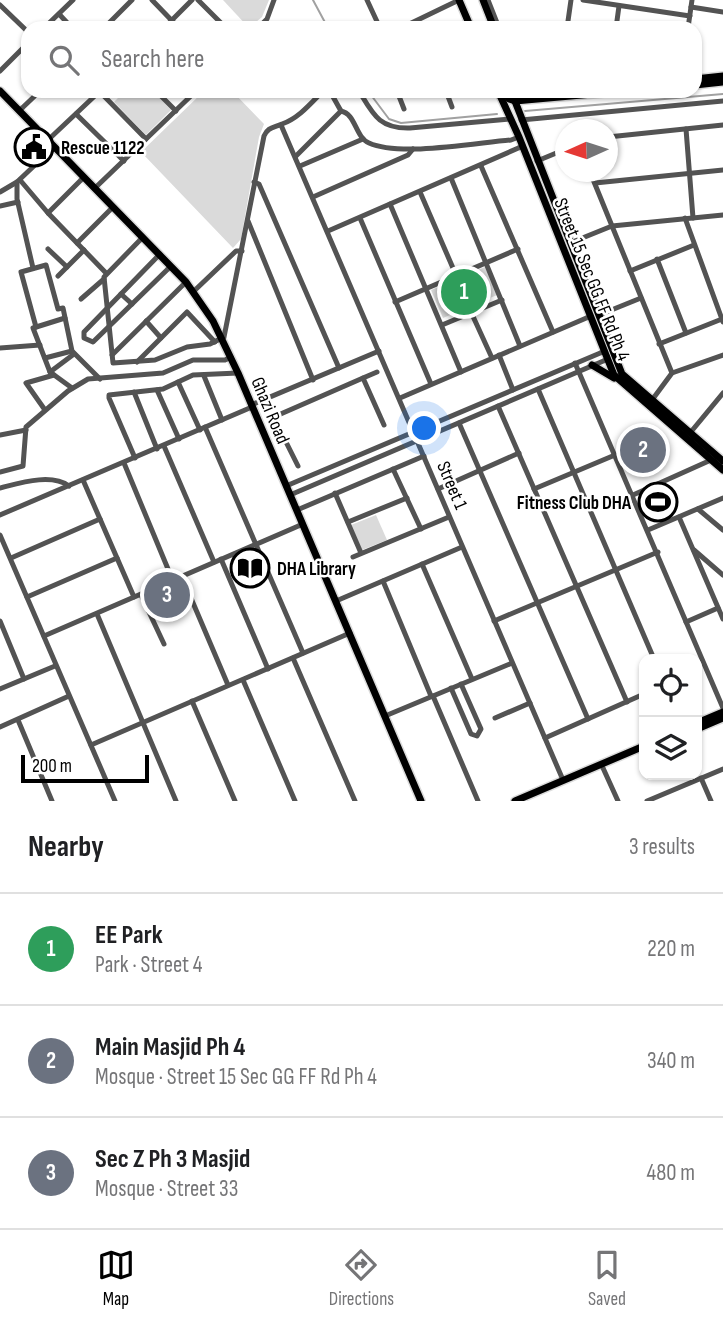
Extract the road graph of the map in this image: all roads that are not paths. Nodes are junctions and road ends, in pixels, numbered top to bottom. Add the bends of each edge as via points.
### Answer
1 (73, 0) edge
2 (132, 0) edge
3 (152, 0) edge
4 (192, 0) edge
5 (198, 0) edge
6 (274, 0) edge
7 (367, 0) edge
8 (459, 0) edge
9 (483, 0) edge
10 (488, 0) edge
11 (571, 0) edge
12 (583, 0) edge
13 (692, 3) edge
14 (0, 5) edge
15 (619, 6) junction
16 (723, 12) edge
17 (59, 14) junction
18 (690, 16) junction
19 (52, 21) edge
20 (66, 21) edge
21 (111, 21) edge
22 (172, 21) joint
23 (219, 21) edge
24 (265, 21) edge
25 (377, 21) edge
26 (417, 21) edge
27 (468, 21) edge
28 (493, 21) edge
29 (494, 21) edge
30 (568, 21) edge
31 (617, 21) edge
32 (689, 21) edge
33 (21, 25) edge
34 (21, 50) edge
35 (0, 71) edge
36 (723, 76) edge
37 (702, 78) edge
38 (723, 82) edge
39 (702, 84) edge
40 (0, 91) edge
41 (33, 98) edge
42 (93, 98) edge
43 (107, 98) edge
44 (163, 98) edge
45 (189, 98) edge
46 (316, 98) edge
47 (334, 98) edge
48 (364, 98) edge
49 (400, 98) edge
50 (449, 98) edge
51 (510, 98) edge
52 (510, 98) edge
53 (511, 98) edge
54 (723, 101) edge
55 (452, 107) dead end
56 (404, 109) dead end
57 (19, 111) junction
58 (176, 111) junction
59 (341, 111) junction
60 (76, 114) junction
61 (510, 119) junction
62 (522, 120) junction
63 (281, 125) junction
64 (723, 125) edge
65 (686, 129) junction
66 (518, 134) junction
67 (618, 135) edge
68 (146, 139) junction
69 (363, 139) junction
70 (51, 144) junction
71 (523, 146) junction
72 (413, 149) junction
73 (555, 153) edge
74 (296, 156) junction
75 (124, 161) junction
76 (537, 161) junction
77 (300, 166) junction
78 (481, 166) junction
79 (723, 170) edge
80 (690, 173) junction
81 (84, 177) junction
82 (452, 178) junction
83 (19, 181) junction
84 (254, 182) junction
85 (594, 183) joint
86 (95, 188) junction
87 (0, 192) edge
88 (421, 192) junction
89 (313, 197) junction
90 (18, 202) junction
91 (390, 204) junction
92 (0, 206) edge
93 (113, 207) junction
94 (48, 213) junction
95 (723, 215) edge
96 (247, 218) junction
97 (360, 218) junction
98 (685, 218) junction
99 (693, 218) junction
100 (612, 226) junction
101 (328, 231) junction
102 (143, 237) junction
103 (77, 243) junction
104 (570, 243) junction
105 (694, 245) junction
106 (518, 248) junction
107 (48, 249) dead end
108 (84, 250) junction
109 (242, 251) junction
110 (160, 254) junction
111 (657, 260) junction
112 (487, 262) junction
113 (171, 266) junction
114 (67, 267) junction
115 (33, 268) junction
116 (630, 271) junction
117 (456, 275) junction
118 (58, 276) dead end
119 (105, 276) junction
120 (136, 279) junction
121 (186, 282) junction
122 (426, 288) junction
123 (146, 290) junction
124 (193, 292) junction
125 (121, 294) junction
126 (641, 298) junction
127 (81, 299) dead end
128 (199, 300) junction
129 (502, 300) junction
130 (395, 302) junction
131 (132, 304) junction
132 (107, 308) junction
133 (187, 312) junction
134 (471, 312) junction
135 (595, 316) junction
136 (65, 318) junction
137 (722, 320) edge
138 (146, 321) junction
139 (442, 325) junction
140 (36, 327) junction
141 (109, 327) junction
142 (553, 332) junction
143 (687, 332) junction
144 (162, 338) junction
145 (218, 341) junction
146 (659, 344) junction
147 (40, 345) junction
148 (520, 346) junction
149 (0, 348) edge
150 (379, 351) junction
151 (73, 353) junction
152 (112, 355) junction
153 (499, 355) junction
154 (606, 355) junction
155 (723, 355) edge
156 (231, 357) junction
157 (45, 358) junction
158 (492, 358) junction
159 (137, 362) junction
160 (575, 363) junction
161 (592, 365) junction
162 (339, 369) junction
163 (578, 370) junction
164 (377, 372) dead end
165 (461, 372) junction
166 (238, 373) junction
167 (672, 373) junction
168 (52, 374) junction
169 (204, 376) junction
170 (363, 378) junction
171 (100, 379) junction
172 (313, 380) junction
173 (618, 380) junction
174 (178, 382) junction
175 (431, 384) junction
176 (72, 388) junction
177 (538, 388) junction
178 (157, 390) junction
179 (513, 390) junction
180 (134, 392) junction
181 (722, 397) edge
182 (400, 398) junction
183 (652, 400) junction
184 (252, 406) junction
185 (498, 406) junction
186 (45, 410) junction
187 (222, 420) junction
188 (459, 424) junction
189 (384, 425) dead end
190 (202, 429) junction
191 (26, 430) junction
192 (414, 433) junction
193 (691, 433) junction
194 (0, 435) edge
195 (178, 439) junction
196 (417, 441) junction
197 (286, 444) junction
198 (164, 446) junction
199 (157, 449) junction
200 (272, 453) junction
201 (519, 453) junction
202 (615, 455) junction
203 (424, 457) junction
204 (135, 458) junction
205 (711, 460) junction
206 (723, 460) edge
207 (124, 463) junction
208 (298, 466) dead end
209 (393, 469) junction
210 (480, 470) junction
211 (723, 470) edge
212 (0, 472) edge
213 (573, 472) junction
214 (83, 480) junction
215 (69, 486) junction
216 (286, 486) junction
217 (0, 488) edge
218 (438, 489) junction
219 (534, 489) junction
220 (335, 493) junction
221 (290, 495) junction
222 (633, 495) junction
223 (407, 498) junction
224 (723, 498) edge
225 (698, 509) junction
226 (297, 510) junction
227 (0, 515) edge
228 (449, 517) junction
229 (679, 517) junction
230 (100, 519) junction
231 (348, 522) junction
232 (303, 524) junction
233 (421, 529) junction
234 (648, 530) junction
235 (723, 530) edge
236 (0, 535) edge
237 (256, 545) junction
238 (462, 547) junction
239 (694, 551) junction
240 (658, 552) junction
241 (361, 553) junction
242 (353, 557) dead end
243 (10, 558) junction
244 (117, 558) junction
245 (221, 559) junction
246 (214, 562) junction
247 (422, 564) junction
248 (616, 571) junction
249 (723, 575) edge
250 (182, 577) junction
251 (173, 581) junction
252 (383, 581) junction
253 (577, 587) junction
254 (141, 595) junction
255 (27, 597) junction
256 (134, 597) junction
257 (336, 601) junction
258 (537, 604) junction
259 (718, 608) junction
260 (96, 614) junction
261 (723, 619) edge
262 (0, 621) edge
263 (494, 621) junction
264 (687, 622) junction
265 (350, 634) junction
266 (44, 636) junction
267 (164, 644) dead end
268 (303, 653) junction
269 (652, 654) edge
270 (293, 658) junction
271 (512, 663) junction
272 (55, 666) junction
273 (706, 668) junction
274 (268, 669) junction
275 (702, 670) edge
276 (24, 679) junction
277 (472, 679) junction
278 (243, 680) junction
279 (461, 684) junction
280 (228, 685) junction
281 (451, 688) junction
282 (0, 689) edge
283 (69, 696) junction
284 (432, 696) junction
285 (639, 696) edge
286 (192, 701) junction
287 (530, 702) junction
288 (627, 702) junction
289 (723, 710) edge
290 (385, 716) junction
291 (495, 718) dead end
292 (723, 718) edge
293 (588, 719) junction
294 (18, 720) junction
295 (702, 720) edge
296 (143, 722) junction
297 (0, 727) edge
298 (702, 727) edge
299 (545, 738) junction
300 (91, 745) junction
301 (639, 750) edge
302 (639, 750) edge
303 (603, 768) junction
304 (723, 769) edge
305 (702, 778) edge
306 (563, 780) junction
307 (697, 780) edge
308 (702, 780) edge
309 (662, 798) edge
310 (52, 801) edge
311 (114, 801) edge
312 (176, 801) edge
313 (235, 801) edge
314 (295, 801) edge
315 (355, 801) edge
316 (421, 801) edge
317 (478, 801) edge
318 (515, 801) edge
319 (527, 801) edge
320 (618, 801) edge
321 (647, 801) edge
322 (711, 801) edge

1 - 17 street
2 - 21 street
3 - 22 street
4 - 22 street
5 - 23 street
6 - 24 street
7 - 25 street
8 - 26 street
8 - 27 main road
9 - 28 main road
10 - 29 street
11 - 30 street
12 - 15 street
13 - 16 street
13 - 18 street
14 - 33 street
15 - 18 street
15 - 31 street
17 - 19 street
17 - 20 street
18 - 32 street
34 - 35 street
36 - 37 main road
38 - 39 main road
40 - 57 main road, Ghazi Road
41 - 57 street
42 - 60 street
43 - 68 street
44 - 58 street
45 - 58 street
46 - 63 street
47 - 59 street
48 - 61 street via 377,119 393,128
49 - 56 street
50 - 55 street
51 - 61 main road, Street 15 Sec GG FF Rd Ph 4
52 - 66 main road
53 - 62 main road
54 - 62 street
57 - 70 main road, Ghazi Road
58 - 68 street
59 - 69 street via 348,114
59 - 74 street
60 - 70 street
60 - 75 street
61 - 66 main road, Street 15 Sec GG FF Rd Ph 4
62 - 76 main road
63 - 74 street, Street 1
63 - 84 street via 265,132
64 - 65 street
65 - 67 street
65 - 80 street
66 - 71 main road, Street 15 Sec GG FF Rd Ph 4
66 - 72 street via 511,140
68 - 75 street
69 - 72 street via 373,145
69 - 77 street
70 - 81 main road, Ghazi Road
70 - 83 street
71 - 78 street
71 - 135 main road, Street 15 Sec GG FF Rd Ph 4
72 - 89 street
73 - 76 street
74 - 77 street, Street 1
75 - 86 street
76 - 104 main road
77 - 89 street, Street 1
78 - 82 street
78 - 106 street
79 - 80 street
80 - 85 street
80 - 99 street
81 - 86 main road, Ghazi Road
81 - 94 street
82 - 88 street
82 - 112 street
83 - 87 street
83 - 90 street
83 - 94 street
84 - 96 street
84 - 162 street via 259,184
85 - 100 street
86 - 93 main road, Ghazi Road
88 - 91 street
88 - 117 street
89 - 101 street, Street 1
90 - 92 street
90 - 115 street
91 - 97 street
91 - 122 street
93 - 102 main road, Ghazi Road
93 - 103 street
94 - 103 street
95 - 99 street
96 - 109 street
96 - 172 street
97 - 101 street
97 - 130 street
98 - 99 street
98 - 100 street
98 - 105 street
100 - 104 street
100 - 116 street
101 - 150 street, Street 1
102 - 110 main road, Ghazi Road
102 - 119 street
103 - 108 street
104 - 135 main road
105 - 111 street
105 - 137 street
106 - 112 street
106 - 142 street
107 - 114 street
108 - 114 street
108 - 119 street
109 - 124 street via 236,251
109 - 145 street via 229,317
110 - 113 main road, Ghazi Road
110 - 120 street
111 - 116 street
111 - 143 street
112 - 117 street
112 - 129 street
113 - 121 main road, Ghazi Road
113 - 123 street
114 - 118 street
115 - 136 street via 47,264 58,309 63,308
115 - 140 street via 21,272
116 - 126 street
117 - 122 street
119 - 127 street
119 - 132 street
120 - 123 street
120 - 125 street
121 - 124 main road, Ghazi Road
121 - 138 street
122 - 130 street
122 - 139 street
123 - 131 street
124 - 128 main road, Ghazi Road
125 - 131 street
125 - 132 street
126 - 135 street
126 - 146 street
128 - 133 street
128 - 145 main road, Ghazi Road
129 - 134 street
129 - 148 street
130 - 175 street
131 - 141 street
132 - 141 street
132 - 141 street via 84,338 93,342
133 - 144 street
133 - 145 street
134 - 139 street
134 - 158 street
135 - 142 street
135 - 154 main road, Street 15 Sec GG FF Rd Ph 4
135 - 183 main road via 622,374
136 - 140 street
136 - 151 street
137 - 143 street
138 - 144 street
138 - 152 street
139 - 165 street
140 - 147 street
141 - 152 street
142 - 148 street
143 - 146 street
144 - 159 street
145 - 156 main road, Ghazi Road
145 - 159 street
146 - 167 street
147 - 149 street
147 - 157 street
148 - 153 street
150 - 162 street
150 - 182 street, Street 1
151 - 157 street
151 - 168 street
151 - 171 street
152 - 159 street via 113,363
153 - 158 street
153 - 179 street
154 - 160 street
154 - 161 street
154 - 173 main road, Street 15 Sec GG FF Rd Ph 4
155 - 167 street
156 - 166 main road, Ghazi Road
156 - 171 street via 193,360 163,373
157 - 168 street
158 - 165 street
160 - 163 street
160 - 179 street
161 - 163 street
161 - 173 main road
162 - 172 street
163 - 177 street
163 - 202 street
164 - 170 street
165 - 175 street
166 - 169 street
166 - 184 main road, Ghazi Road
167 - 183 street
168 - 176 street
168 - 186 street via 26,383
169 - 174 street
169 - 187 street
170 - 189 street
170 - 197 street via 276,416
171 - 176 street via 88,379
172 - 184 street
173 - 205 main road, Street 15 Sec GG FF Rd Ph 4
174 - 178 street
174 - 190 street
175 - 182 street
176 - 186 street
177 - 185 street
177 - 213 street
178 - 180 street
178 - 195 street
179 - 192 street
180 - 199 street
180 - 204 street via 112,393 108,398
181 - 193 street
182 - 192 street, Street 1
183 - 193 main road
184 - 187 street
184 - 200 main road, Ghazi Road
185 - 188 street
185 - 201 street
186 - 191 street
187 - 190 street
188 - 196 street
188 - 210 street
190 - 195 street
190 - 237 street
191 - 194 street
191 - 212 street via 23,467
192 - 196 street, Street 1
192 - 216 street
193 - 206 main road
195 - 198 street
196 - 203 street, Street 1
196 - 221 street
197 - 200 street
197 - 208 street
198 - 199 street
198 - 246 street
199 - 204 street
200 - 216 main road, Ghazi Road
201 - 210 street
201 - 219 street
202 - 213 street
202 - 222 street
203 - 209 street
203 - 218 street, Street 1
204 - 207 street
205 - 211 main road, Street 15 Sec GG FF Rd Ph 4
205 - 222 street
207 - 214 street
207 - 251 street
209 - 220 street
209 - 223 street
210 - 218 street
210 - 258 street
213 - 219 street
213 - 248 street
214 - 215 street
214 - 230 street
215 - 217 street via 29,481
215 - 227 street
216 - 221 main road, Ghazi Road
218 - 228 street, Street 1
219 - 253 street
220 - 226 street
220 - 231 street
221 - 226 main road, Ghazi Road
222 - 234 street
223 - 231 street
223 - 233 street
224 - 225 street
225 - 229 street
225 - 235 street
226 - 232 main road, Ghazi Road
228 - 233 street
228 - 238 street, Street 1
229 - 234 street
229 - 239 street
230 - 243 street
230 - 244 street
231 - 241 street
232 - 237 street
232 - 257 main road, Ghazi Road
233 - 241 street
234 - 240 street
236 - 243 street
237 - 245 street
237 - 268 street
238 - 247 street
238 - 263 street, Street 1
239 - 249 street
239 - 259 street
240 - 248 street
240 - 264 street
241 - 242 street
243 - 255 street
244 - 255 street
244 - 256 street
245 - 246 street
245 - 274 street
246 - 250 street
247 - 252 street
247 - 277 street
248 - 253 street
248 - 269 street
250 - 251 street
250 - 280 street
251 - 254 street
252 - 257 street
252 - 284 street
253 - 258 street
253 - 288 street
254 - 256 street
254 - 267 street
255 - 266 street
256 - 260 street
257 - 265 main road, Ghazi Road
258 - 263 street
258 - 293 street
259 - 261 street
259 - 264 street
260 - 266 street
260 - 296 street
262 - 276 street
263 - 271 street, Street 1
264 - 273 street
265 - 268 street
265 - 290 main road, Ghazi Road
266 - 272 street
268 - 270 street
270 - 274 street
270 - 315 street
271 - 277 street
271 - 287 street, Street 1
272 - 276 street
272 - 283 street
273 - 275 street
273 - 289 street
274 - 278 street
276 - 282 street
277 - 279 street
278 - 280 street
278 - 314 street
279 - 281 street
279 - 281 street via 481,729 477,736 471,734
280 - 286 street
281 - 284 street
283 - 294 street
283 - 300 street
284 - 290 street
284 - 317 street
285 - 288 street
286 - 296 street
286 - 313 street
287 - 291 street
287 - 299 street, Street 1
288 - 293 street
289 - 295 main road
290 - 316 main road, Ghazi Road
292 - 298 main road
293 - 299 street
294 - 297 street
294 - 310 street
296 - 300 street
296 - 312 street
299 - 306 street, Street 1
300 - 311 street
301 - 306 main road
302 - 303 main road
303 - 319 main road
303 - 320 street
304 - 305 street
306 - 318 main road
307 - 309 street
308 - 322 street
309 - 321 street

